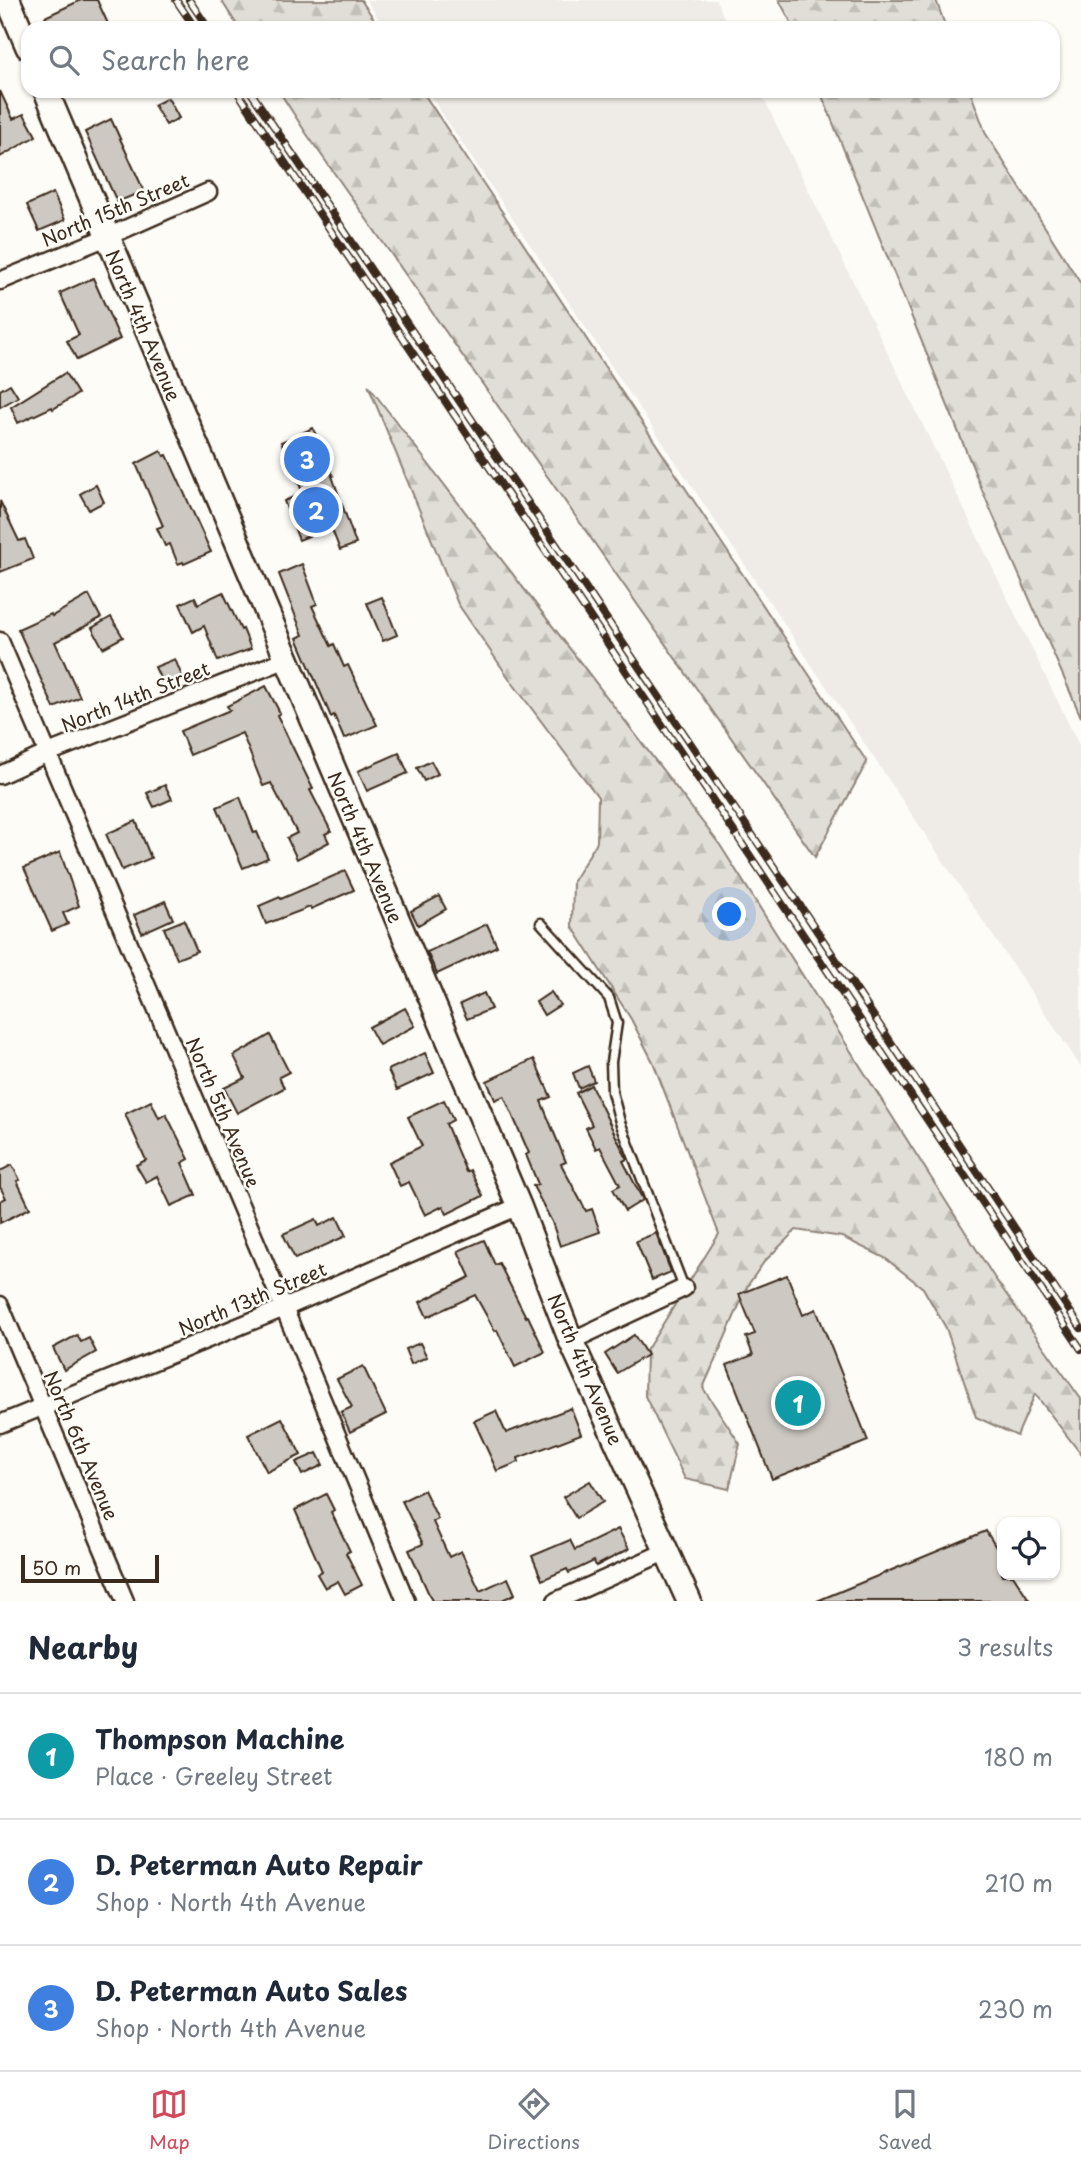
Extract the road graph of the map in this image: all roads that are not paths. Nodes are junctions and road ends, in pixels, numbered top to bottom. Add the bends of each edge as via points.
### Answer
1 (8, 0) edge
2 (21, 31) edge
3 (49, 98) edge
4 (208, 192) dead end
5 (107, 237) junction
6 (0, 281) edge
7 (0, 641) edge
8 (287, 659) junction
9 (48, 753) junction
10 (0, 775) edge
11 (541, 923) dead end
12 (519, 1206) junction
13 (684, 1288) joint
14 (0, 1305) edge
15 (284, 1308) junction
16 (571, 1341) junction
17 (43, 1408) junction
18 (0, 1424) edge
19 (667, 1551) junction
20 (125, 1601) edge
21 (406, 1601) edge
22 (556, 1601) edge
23 (689, 1601) edge

1 - 2 main road
3 - 5 main road, North 4th Avenue
4 - 5 street, North 15th Street
5 - 6 street, North 15th Street
5 - 8 main road, North 4th Avenue
7 - 9 street, North 5th Avenue
8 - 9 street, North 14th Street
8 - 12 main road, North 4th Avenue
9 - 10 street, North 14th Street
9 - 15 street, North 5th Avenue
11 - 13 lane via 609,998 617,1023 611,1062 614,1102
12 - 15 street, North 13th Street
12 - 16 main road, North 4th Avenue
13 - 16 street
14 - 17 street, North 6th Avenue
15 - 17 street, North 13th Street
15 - 21 street, North 5th Avenue
16 - 19 main road, North 4th Avenue
17 - 18 street, North 13th Street
17 - 20 street, North 6th Avenue
19 - 22 street
19 - 23 main road, North 4th Avenue

